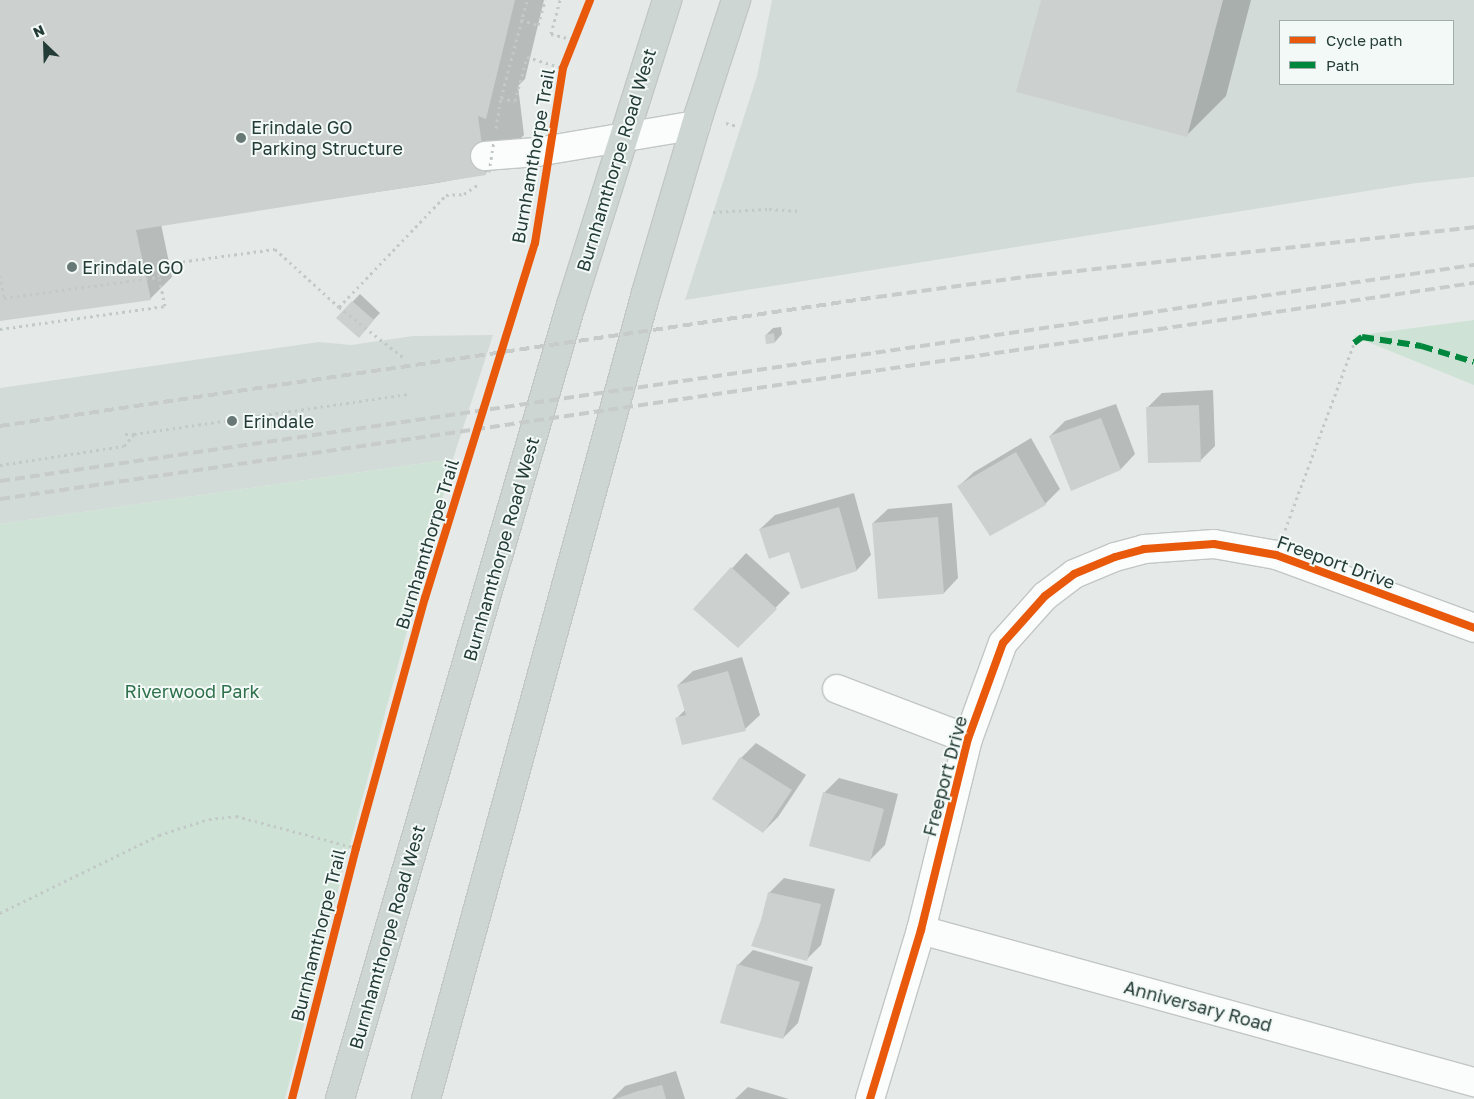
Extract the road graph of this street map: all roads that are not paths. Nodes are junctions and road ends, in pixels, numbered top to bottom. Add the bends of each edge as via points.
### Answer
1 (667, 0) edge
2 (736, 0) edge
3 (696, 125) junction
4 (622, 137) junction
5 (488, 162) road end
6 (1474, 628) edge
7 (838, 689) dead end
8 (968, 739) junction
9 (921, 930) junction
10 (1474, 1082) edge
11 (340, 1099) edge
12 (426, 1099) edge
13 (870, 1099) edge

1 - 4 main road, Burnhamthorpe Road West
2 - 3 main road
3 - 4 street
3 - 12 main road via 644,302
4 - 5 street
4 - 11 main road, Burnhamthorpe Road West
6 - 8 street, Freeport Drive via 1276,555 1214,544 1144,549 1114,557 1074,574 1045,596 1003,643
7 - 8 street
8 - 9 street, Freeport Drive
9 - 10 street, Anniversary Road
9 - 13 street, Freeport Drive

